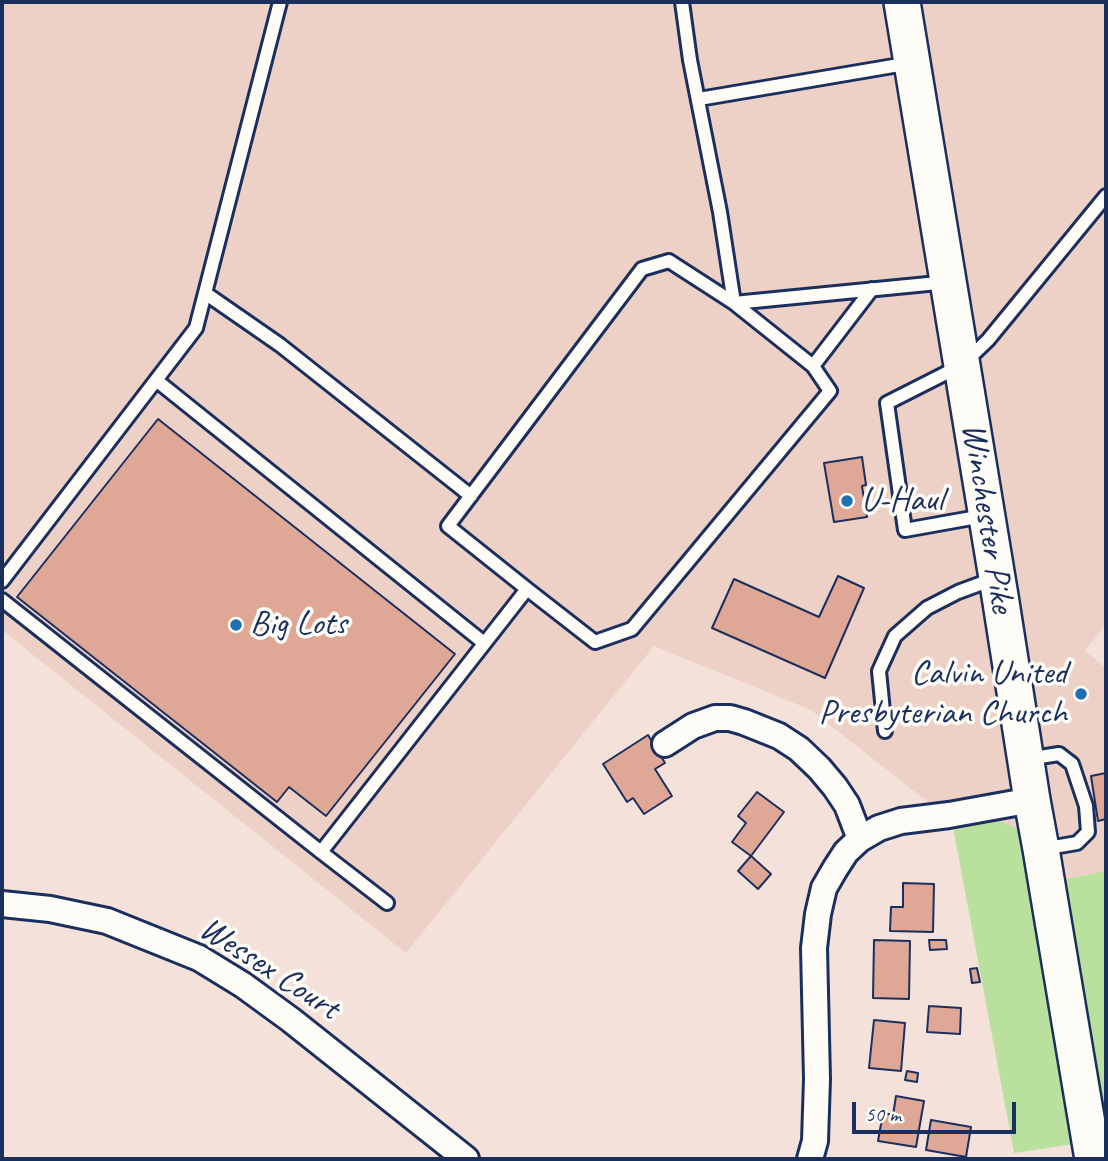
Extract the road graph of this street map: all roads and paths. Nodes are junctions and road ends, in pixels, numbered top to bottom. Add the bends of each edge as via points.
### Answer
1 (280, 2) edge
2 (682, 2) edge
3 (902, 2) edge
4 (912, 63) junction
5 (699, 99) junction
6 (1106, 196) edge
7 (948, 282) junction
8 (872, 289) junction
9 (205, 293) junction
10 (734, 303) junction
11 (962, 365) junction
12 (813, 366) junction
13 (156, 380) junction
14 (471, 496) junction
15 (987, 515) junction
16 (997, 578) junction
17 (2, 581) edge
18 (527, 589) junction
19 (2, 600) edge
20 (484, 643) junction
21 (885, 731) dead end
22 (666, 744) dead end
23 (1026, 759) junction
24 (1032, 800) junction
25 (860, 839) junction
26 (1041, 849) junction
27 (321, 852) junction
28 (387, 903) dead end
29 (2, 904) edge
30 (466, 1159) edge
31 (810, 1159) edge
32 (1093, 1159) edge

1 - 9 lane
2 - 5 lane
3 - 4 main road, Winchester Pike
4 - 5 lane
4 - 7 main road, Winchester Pike
5 - 10 lane
6 - 11 lane via 988,340
7 - 8 lane
7 - 11 main road, Winchester Pike
8 - 10 lane
8 - 12 lane
9 - 13 lane via 196,328
9 - 14 lane via 280,345
10 - 12 lane
10 - 14 lane via 669,261 642,269
11 - 15 main road, Winchester Pike
11 - 15 lane via 887,403 905,530
12 - 18 lane via 830,391 632,629 595,642
13 - 17 lane
13 - 20 lane
14 - 18 lane via 448,526
15 - 16 main road, Winchester Pike
16 - 21 lane via 927,608 895,636 879,671
16 - 23 main road, Winchester Pike
18 - 20 lane
19 - 27 lane
20 - 27 lane
22 - 25 street via 715,718 730,718 779,736 799,749 835,787 848,805
23 - 24 main road, Winchester Pike
23 - 26 lane via 1059,754 1072,764 1087,806 1088,832 1077,844
24 - 25 street via 901,821
24 - 26 main road, Winchester Pike
25 - 31 street via 846,852 824,888 818,914 814,948 815,1142
26 - 32 main road, Winchester Pike
27 - 28 lane
29 - 30 street, Wessex Court via 107,921 199,958 291,1020

